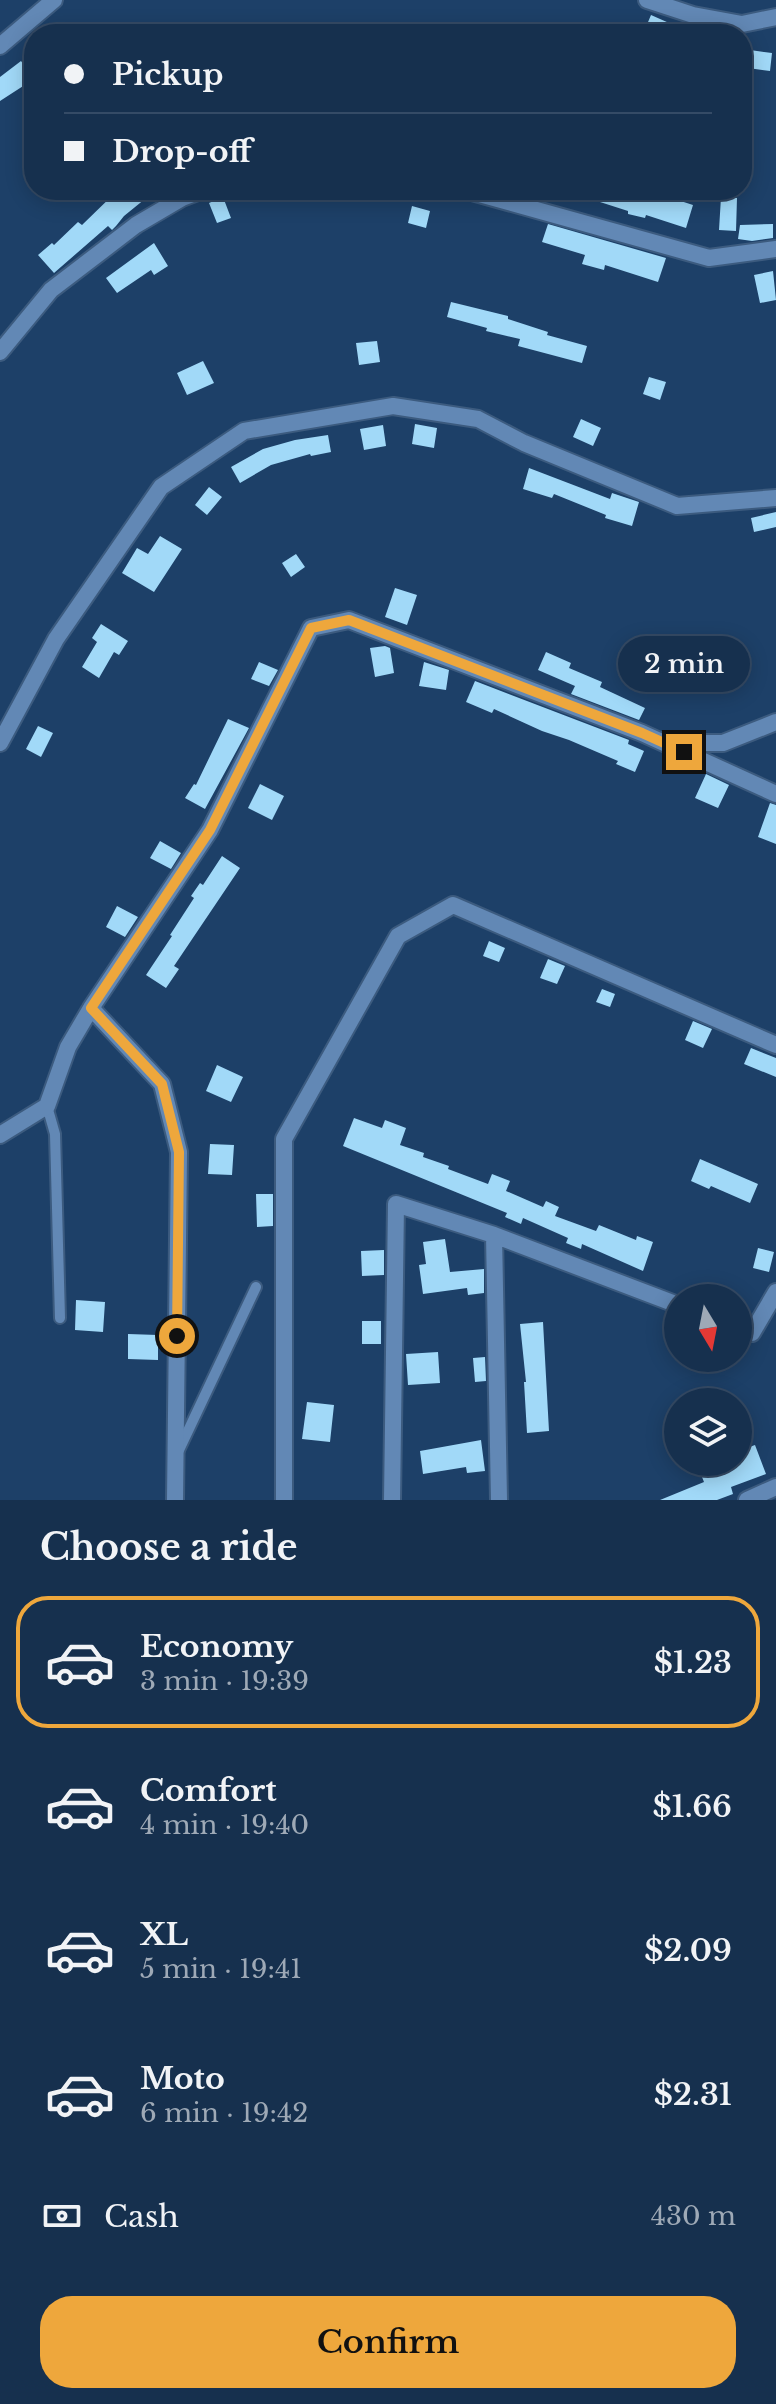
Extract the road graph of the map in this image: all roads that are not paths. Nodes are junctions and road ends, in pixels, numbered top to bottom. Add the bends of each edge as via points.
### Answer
1 (54, 0) edge
2 (647, 0) edge
3 (776, 17) edge
4 (26, 24) edge
5 (24, 26) edge
6 (0, 46) edge
7 (179, 200) edge
8 (501, 200) edge
9 (776, 249) edge
10 (0, 352) edge
11 (776, 498) edge
12 (776, 722) edge
13 (0, 743) edge
14 (684, 752) junction
15 (776, 794) edge
16 (91, 1008) junction
17 (776, 1045) edge
18 (47, 1106) junction
19 (0, 1135) edge
20 (494, 1235) junction
21 (256, 1287) dead end
22 (776, 1292) edge
23 (664, 1300) edge
24 (60, 1318) dead end
25 (752, 1333) edge
26 (175, 1459) junction
27 (776, 1487) edge
28 (175, 1500) edge
29 (284, 1500) edge
30 (392, 1500) edge
31 (499, 1500) edge
32 (747, 1500) edge

1 - 4 street
2 - 3 street via 742,24
5 - 6 street
7 - 10 street via 136,225 51,290
8 - 9 street via 709,258
11 - 13 street via 677,506 478,419 393,406 244,431 161,487 56,639
12 - 14 street via 723,743 692,743
14 - 15 street
14 - 16 street via 349,620 311,628 210,830
16 - 18 street via 68,1047
16 - 26 street via 162,1084 179,1152
17 - 29 street via 453,905 398,936 284,1139
18 - 19 street
18 - 24 lane via 55,1134
20 - 23 street
20 - 30 street via 396,1204
20 - 31 street
21 - 26 lane
22 - 25 street
26 - 28 street
27 - 32 street

